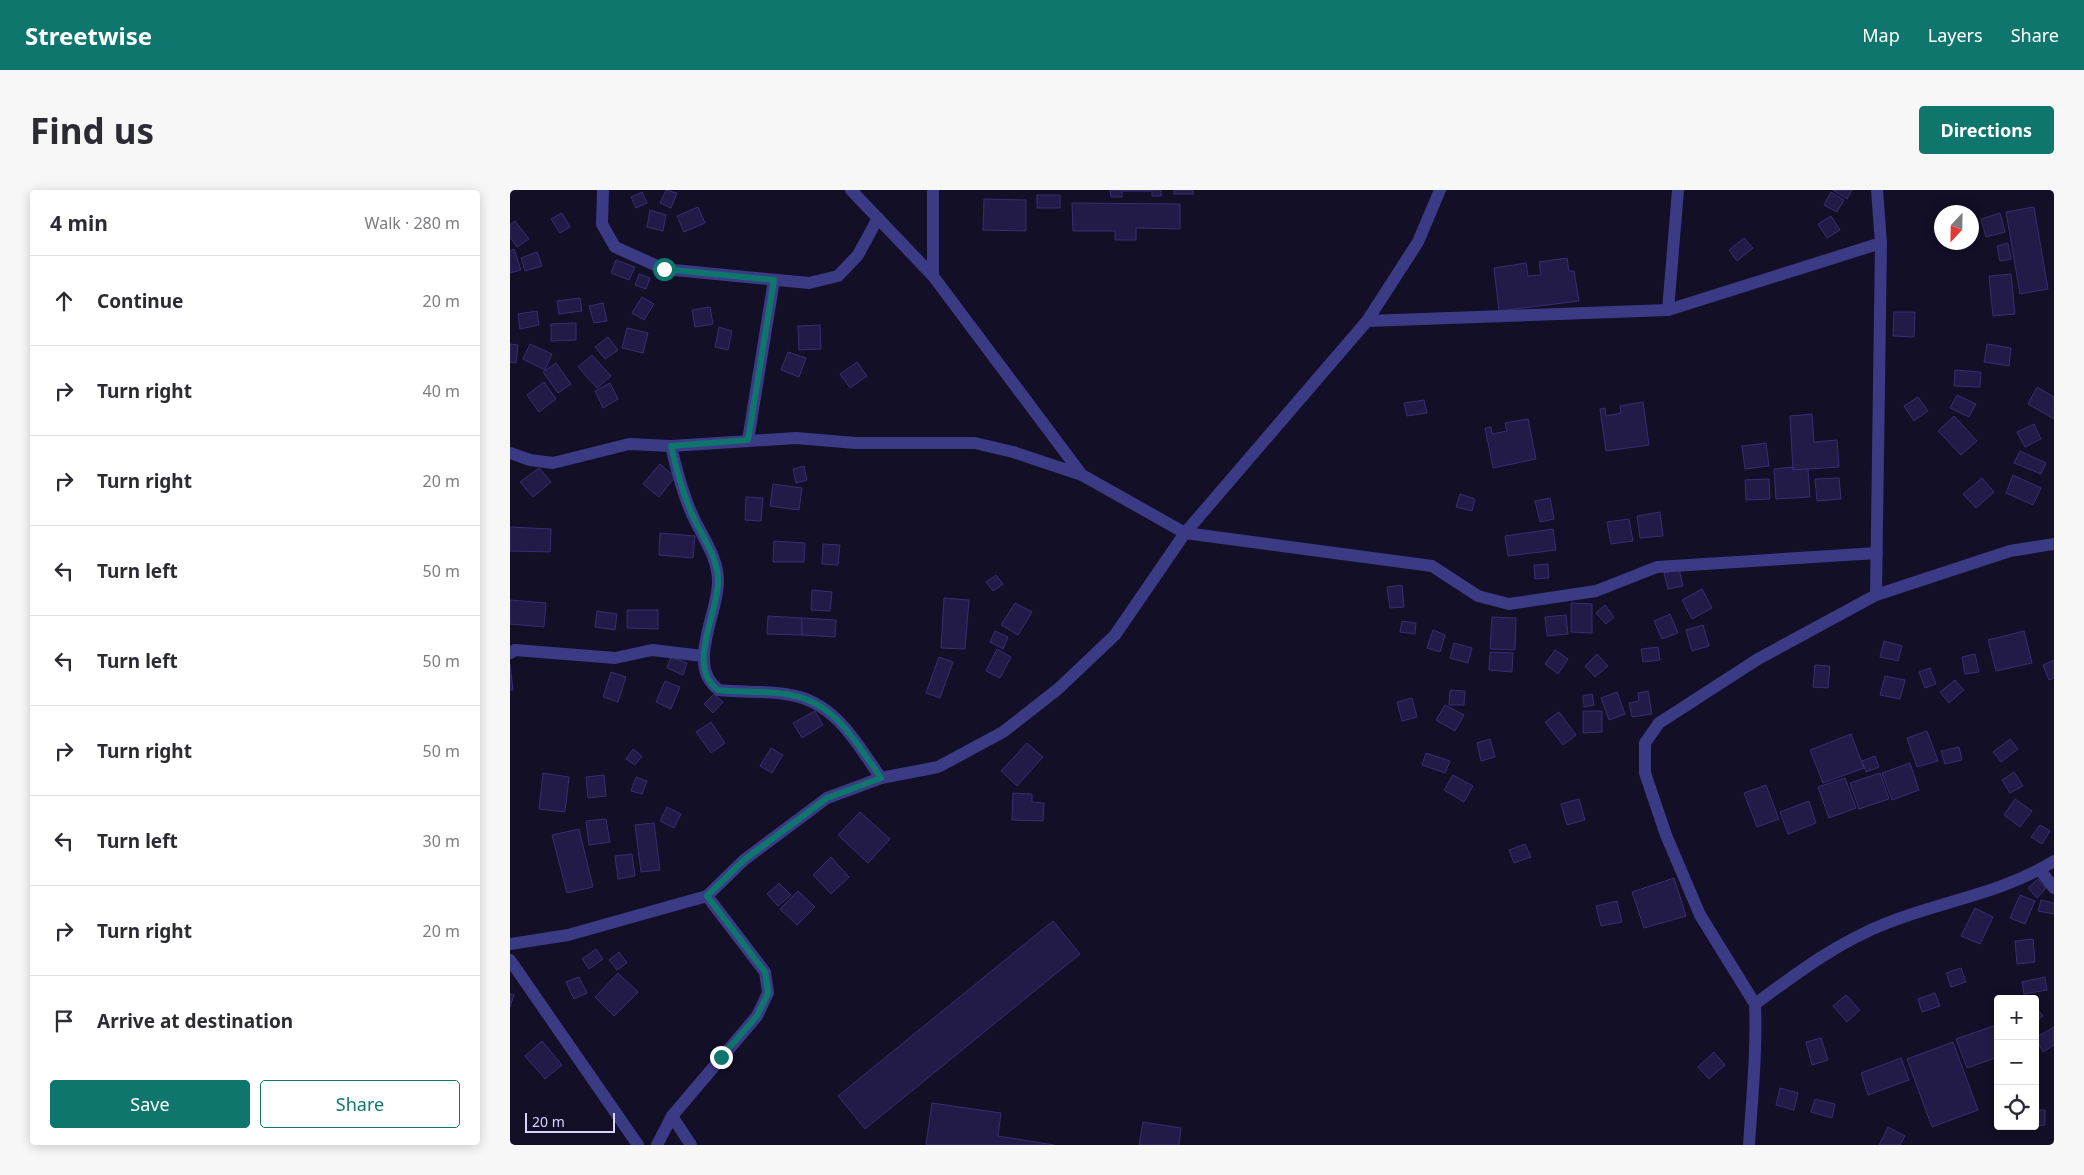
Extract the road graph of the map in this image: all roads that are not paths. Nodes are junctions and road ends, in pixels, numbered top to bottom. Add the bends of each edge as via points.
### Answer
1 (603, 190) edge
2 (851, 190) edge
3 (933, 190) edge
4 (1440, 190) edge
5 (1678, 190) edge
6 (1877, 190) edge
7 (878, 218) junction
8 (1881, 243) junction
9 (932, 276) junction
10 (774, 280) junction
11 (1668, 310) junction
12 (1367, 320) junction
13 (748, 440) junction
14 (671, 446) junction
15 (510, 453) edge
16 (1082, 475) junction
17 (1185, 533) junction
18 (2054, 544) edge
19 (1877, 553) junction
20 (1876, 595) junction
21 (510, 653) edge
22 (703, 656) junction
23 (881, 778) junction
24 (2054, 861) edge
25 (2040, 870) junction
26 (2054, 888) edge
27 (707, 896) junction
28 (510, 944) edge
29 (510, 960) edge
30 (1755, 1004) junction
31 (672, 1116) junction
32 (638, 1145) edge
33 (657, 1145) edge
34 (691, 1145) edge
35 (1749, 1145) edge

1 - 10 street via 602,224 615,247 621,251 664,269
2 - 7 street
3 - 9 street
4 - 12 street via 1418,242
5 - 11 street
6 - 8 street
7 - 9 street
7 - 10 street via 858,255 838,276 809,283
8 - 11 street
8 - 19 street
9 - 16 street
10 - 13 street
11 - 12 street
12 - 17 street
13 - 14 street
13 - 16 street via 796,438 855,443 974,443
14 - 15 street via 629,444 553,463
14 - 22 street via 690,511 714,557 719,581
16 - 17 street
17 - 19 street via 1432,566 1478,596 1510,604 1596,591 1657,567
17 - 23 street via 1115,635 1058,689 1003,732 938,767
18 - 20 street via 2010,551
19 - 20 street
20 - 30 street via 1721,681 1658,723 1645,743 1645,773 1666,835 1700,915
21 - 22 street via 515,650 615,658 652,650
22 - 23 street via 709,683 718,690 790,694 812,700 829,710
23 - 27 street via 827,798 744,860
24 - 25 street
25 - 26 street
25 - 30 street via 2018,881 1887,923 1824,954
27 - 28 street via 568,935
27 - 31 street via 765,972 768,993 757,1016
29 - 32 street
30 - 35 street via 1756,1043
31 - 33 street
31 - 34 street

